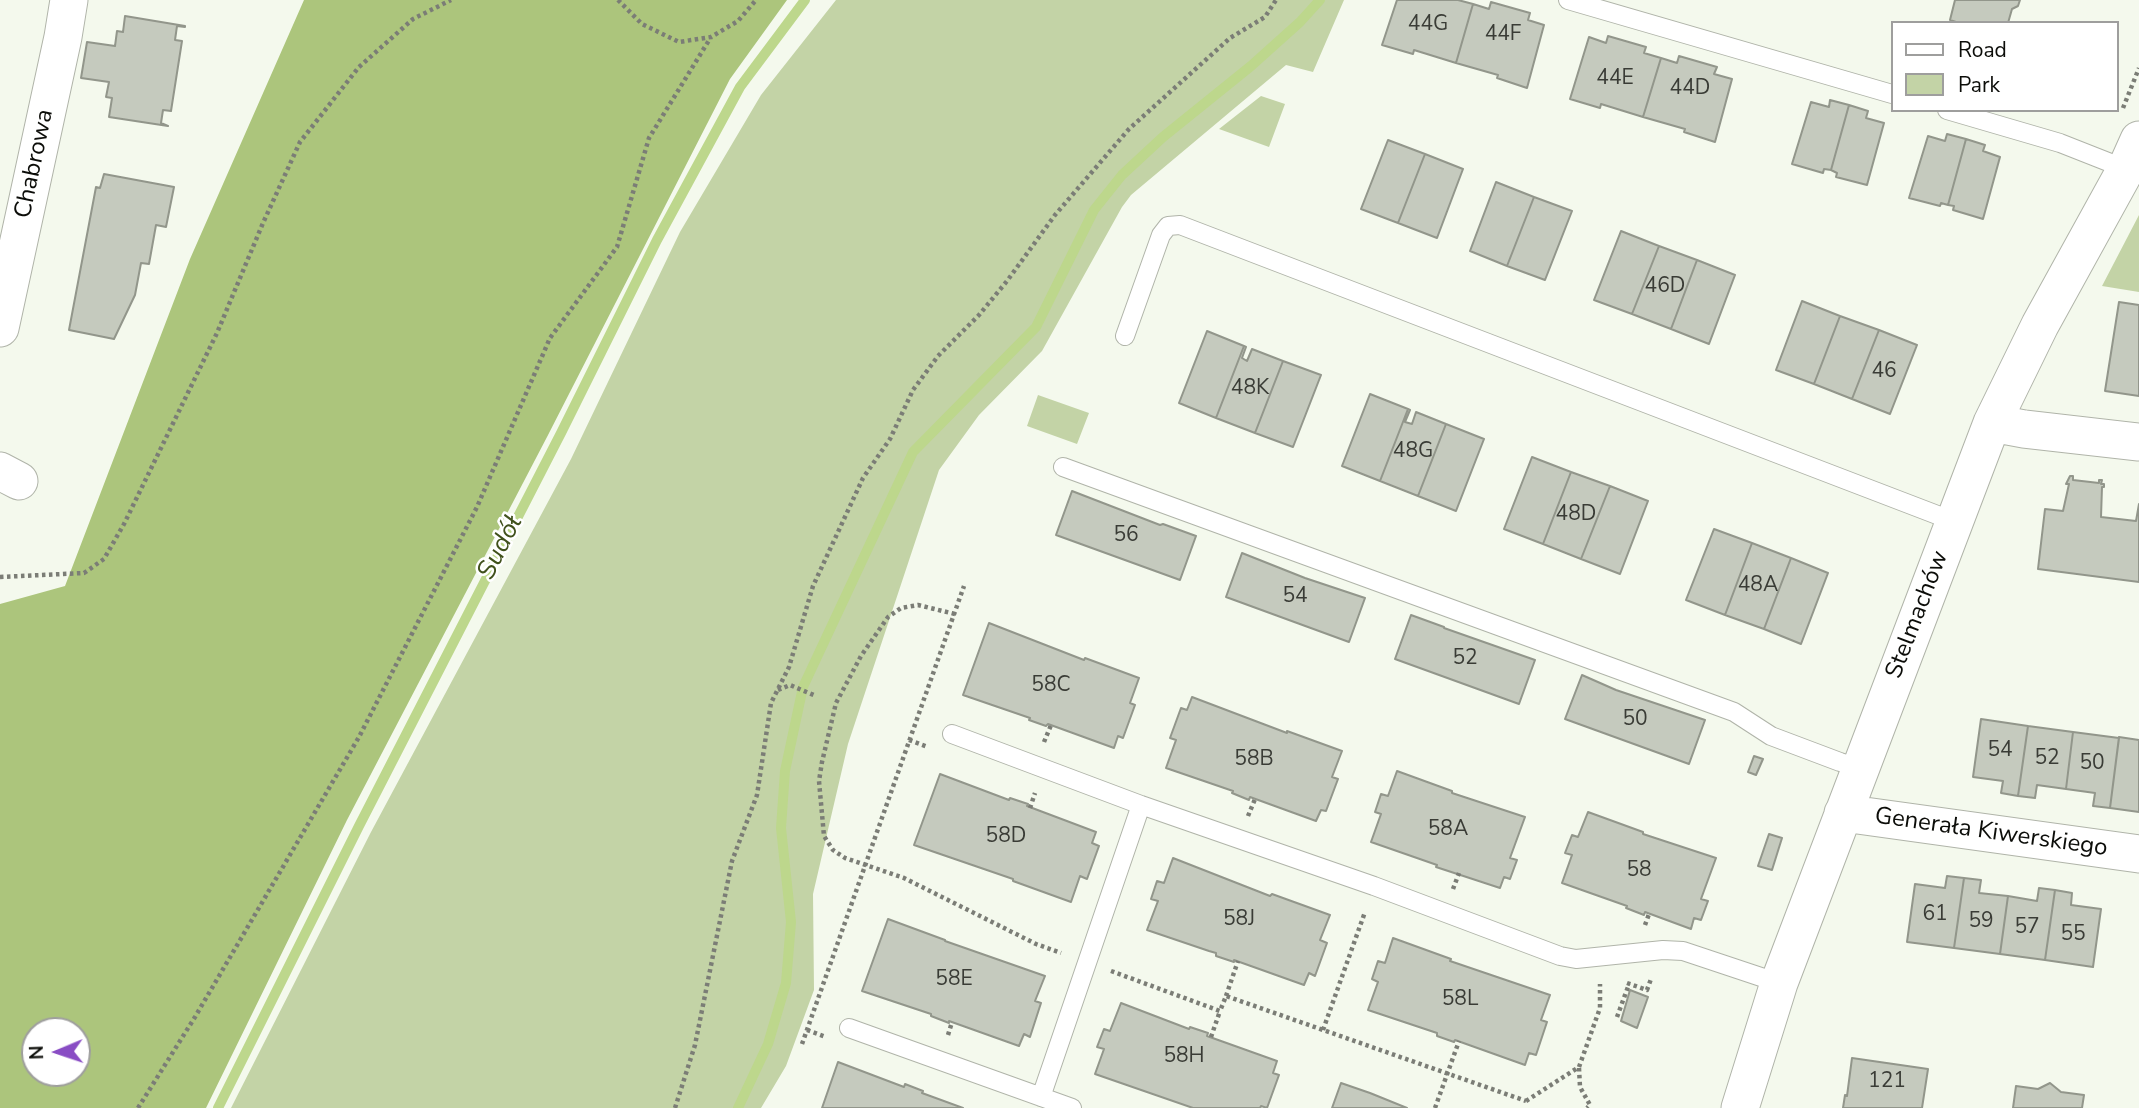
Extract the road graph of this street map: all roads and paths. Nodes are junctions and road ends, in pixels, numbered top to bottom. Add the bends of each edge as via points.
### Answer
1 (69, 0) edge
2 (451, 0) edge
3 (618, 0) edge
4 (756, 0) edge
5 (1276, 0) edge
6 (1568, 0) edge
7 (711, 37) junction
8 (1890, 93) edge
9 (1954, 112) edge
10 (2132, 155) edge
11 (0, 328) edge
12 (1125, 336) dead end
13 (1992, 423) junction
14 (2139, 442) edge
15 (1063, 467) dead end
16 (1953, 522) junction
17 (0, 577) edge
18 (964, 586) dead end
19 (954, 614) junction
20 (778, 691) junction
21 (816, 696) dead end
22 (1051, 725) dead end
23 (952, 734) dead end
24 (909, 740) junction
25 (1043, 746) dead end
26 (929, 747) dead end
27 (1860, 768) junction
28 (1255, 799) dead end
29 (1141, 805) junction
30 (1843, 813) junction
31 (1246, 820) dead end
32 (2139, 855) edge
33 (865, 865) junction
34 (1459, 873) dead end
35 (1374, 886) junction
36 (1451, 893) dead end
37 (1067, 955) dead end
38 (1238, 961) dead end
39 (1123, 975) dead end
40 (1599, 977) dead end
41 (1779, 983) junction
42 (1629, 984) dead end
43 (1226, 996) junction
44 (1220, 1011) junction
45 (1617, 1017) dead end
46 (952, 1022) dead end
47 (849, 1028) dead end
48 (807, 1030) junction
49 (1323, 1030) junction
50 (1211, 1037) dead end
51 (828, 1038) dead end
52 (946, 1040) dead end
53 (1459, 1041) dead end
54 (802, 1044) dead end
55 (1579, 1067) junction
56 (1448, 1073) junction
57 (1041, 1097) junction
58 (1526, 1105) edge
59 (138, 1108) edge
60 (675, 1108) edge
61 (1072, 1108) edge
62 (1434, 1108) edge
63 (1587, 1108) edge
64 (1740, 1108) edge

1 - 11 street, Chabrowa
2 - 17 path via 413,19 359,67 300,142 217,332 104,559 85,573
3 - 7 path via 642,24 679,42
4 - 7 path via 738,21
5 - 20 path via 1265,17 1230,38 1129,129 1055,215 979,315 912,390 890,439 863,478 813,586
6 - 8 lane
7 - 59 path via 649,138 617,247 550,338 477,507 359,737
9 - 10 lane via 2060,143
10 - 13 street, Stelmachów
12 - 16 lane via 1161,235 1168,226 1180,225
13 - 14 street
13 - 16 street, Stelmachów
15 - 27 lane via 1734,712 1771,736
16 - 27 street, Stelmachów
18 - 19 path
19 - 24 path
19 - 33 path via 918,605 901,608 888,617 836,703 819,782 824,835 833,850
20 - 21 path via 790,685
20 - 60 path via 771,703 757,795 732,861 695,1045
22 - 25 path
23 - 29 lane
24 - 26 path
24 - 33 path
27 - 30 street, Stelmachów
28 - 31 path
29 - 35 lane
29 - 57 lane
30 - 32 street, Generała Kiwerskiego
30 - 41 street, Stelmachów
33 - 37 path via 904,878
33 - 48 path
34 - 36 path
35 - 41 lane via 1560,956 1576,959 1684,951
35 - 49 path
38 - 43 path
39 - 44 path
40 - 55 path via 1600,1008
41 - 64 street, Stelmachów
42 - 45 path
43 - 44 path
43 - 49 path
44 - 50 path
46 - 52 path
47 - 57 lane
48 - 51 path
48 - 54 path
49 - 56 path
53 - 56 path
55 - 58 path
55 - 63 path via 1580,1087 1590,1105
56 - 58 path
56 - 62 path
57 - 61 lane

